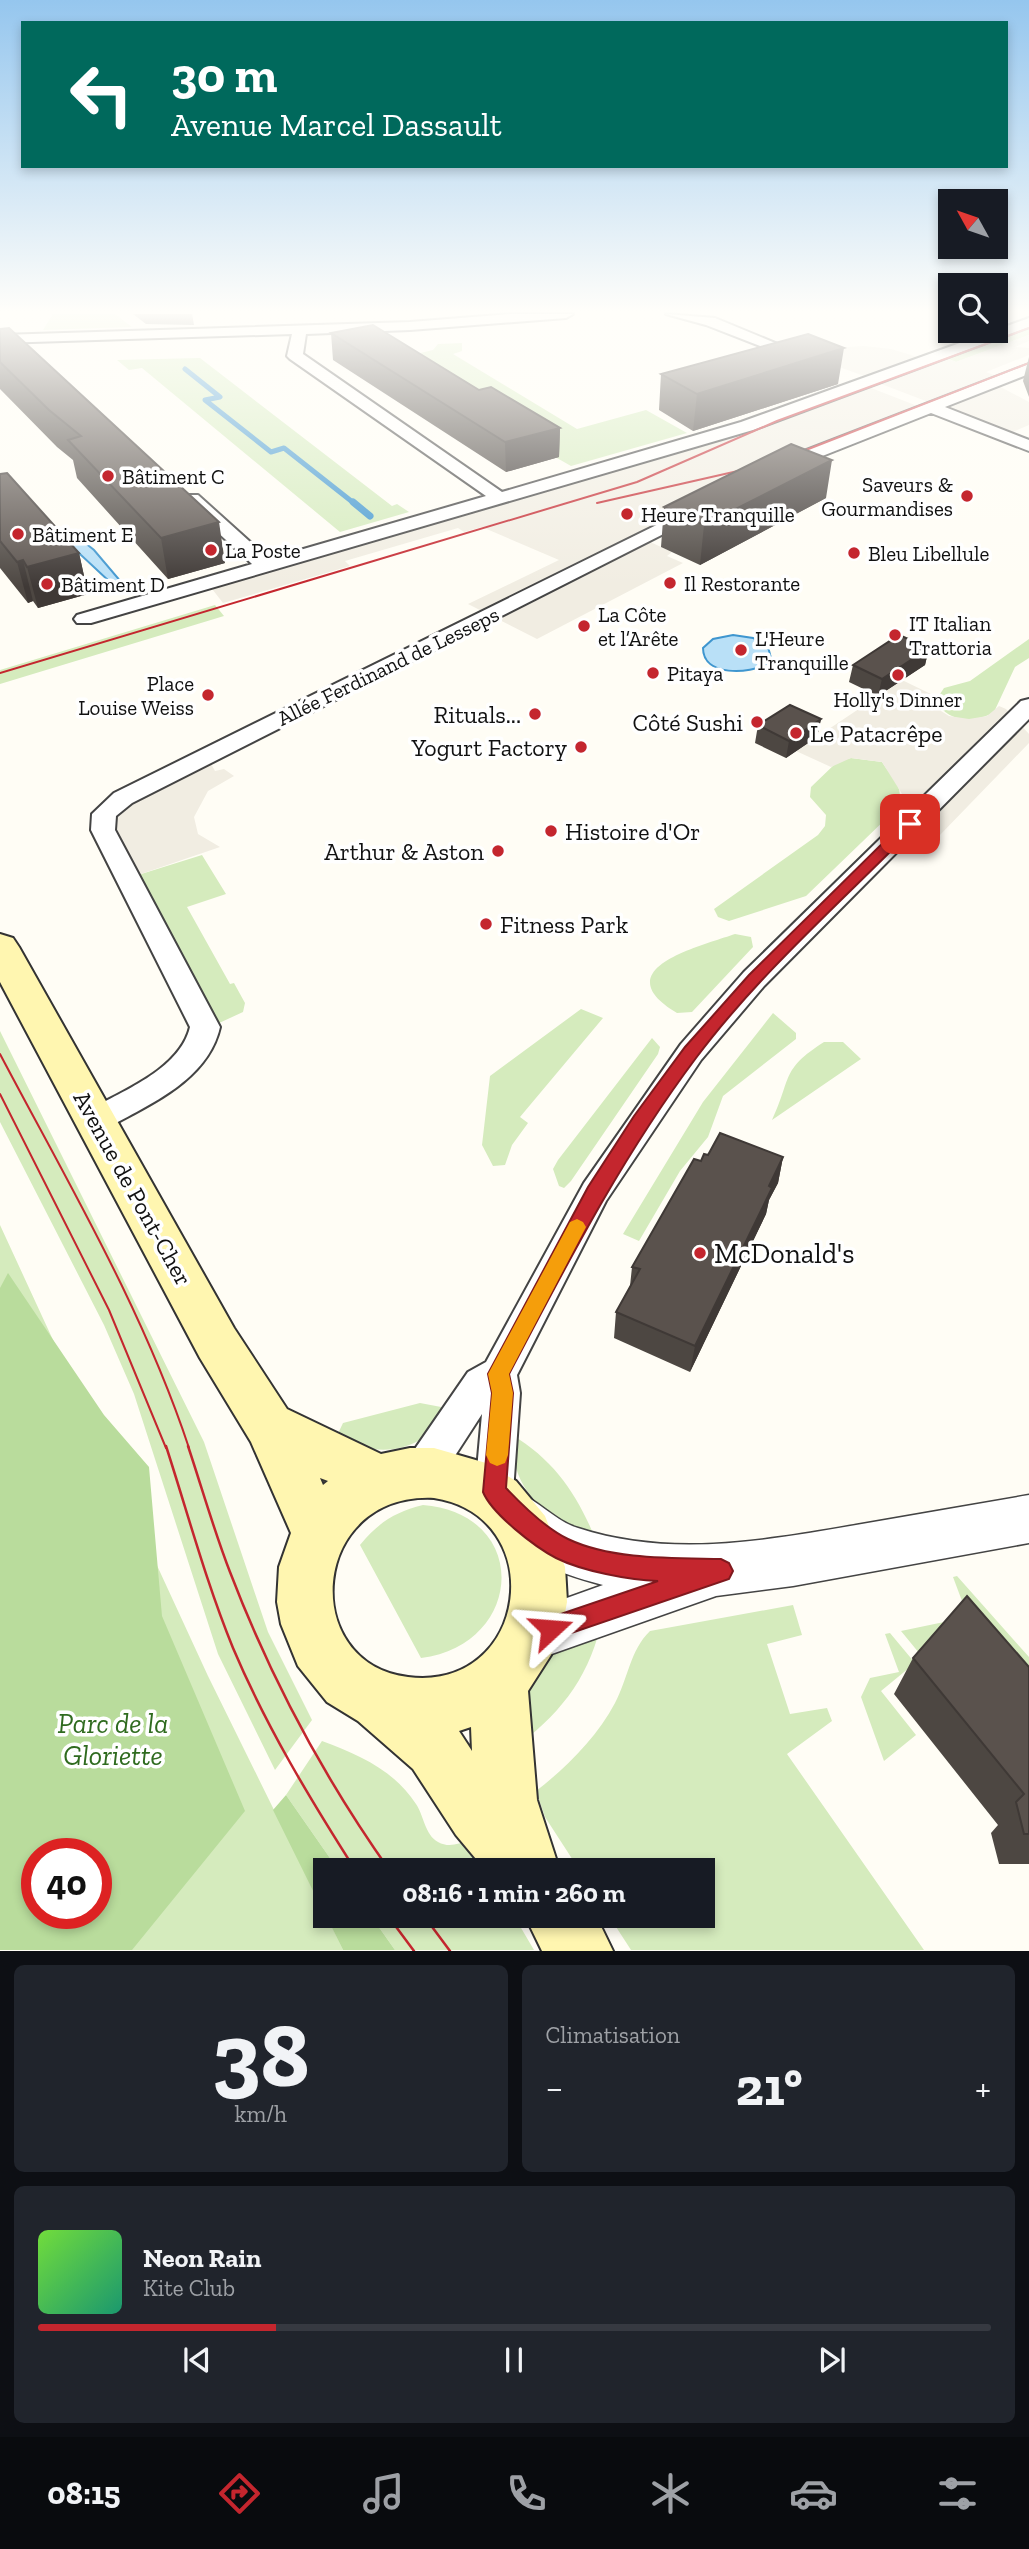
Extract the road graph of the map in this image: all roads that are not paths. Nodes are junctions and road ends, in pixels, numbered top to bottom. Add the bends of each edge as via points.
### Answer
1 (366, 405) edge
2 (805, 405) edge
3 (935, 405) edge
4 (930, 407) junction
5 (1029, 446) edge
6 (759, 478) edge
7 (183, 491) edge
8 (500, 498) junction
9 (712, 502) edge
10 (265, 566) junction
11 (84, 619) dead end
12 (1029, 706) edge
13 (0, 947) edge
14 (96, 1120) junction
15 (499, 1374) junction
16 (269, 1426) junction
17 (402, 1476) junction
18 (507, 1505) junction
19 (1029, 1519) edge
20 (320, 1536) junction
21 (721, 1571) junction
22 (514, 1657) junction
23 (381, 1704) junction
24 (517, 1858) edge
25 (523, 1858) edge
26 (566, 1928) edge
27 (580, 1951) edge

1 - 8 street
2 - 8 street
3 - 4 street
4 - 5 street
4 - 6 street
7 - 10 street
8 - 10 street
9 - 14 street, Allée Ferdinand de Lesseps via 123,798 104,814 103,830 205,1027 205,1038 185,1065
10 - 11 street
12 - 15 street via 754,979 691,1052 595,1192
13 - 14 main road, Avenue de Pont-Cher
14 - 16 main road, Avenue de Pont-Cher via 217,1343
15 - 17 street via 481,1384
15 - 18 street
16 - 17 main road
16 - 20 main road, Avenue de Pont-Cher
17 - 18 main road via 460,1476
17 - 20 main road via 350,1501
18 - 21 street via 562,1549 639,1569
18 - 22 main road via 533,1544 540,1574 539,1605
19 - 21 street
20 - 23 main road via 308,1568 304,1601 311,1634 326,1664 351,1689
21 - 22 street
22 - 23 main road via 463,1700 422,1710
22 - 25 main road via 506,1800
23 - 24 main road via 434,1748 478,1813
26 - 27 main road

